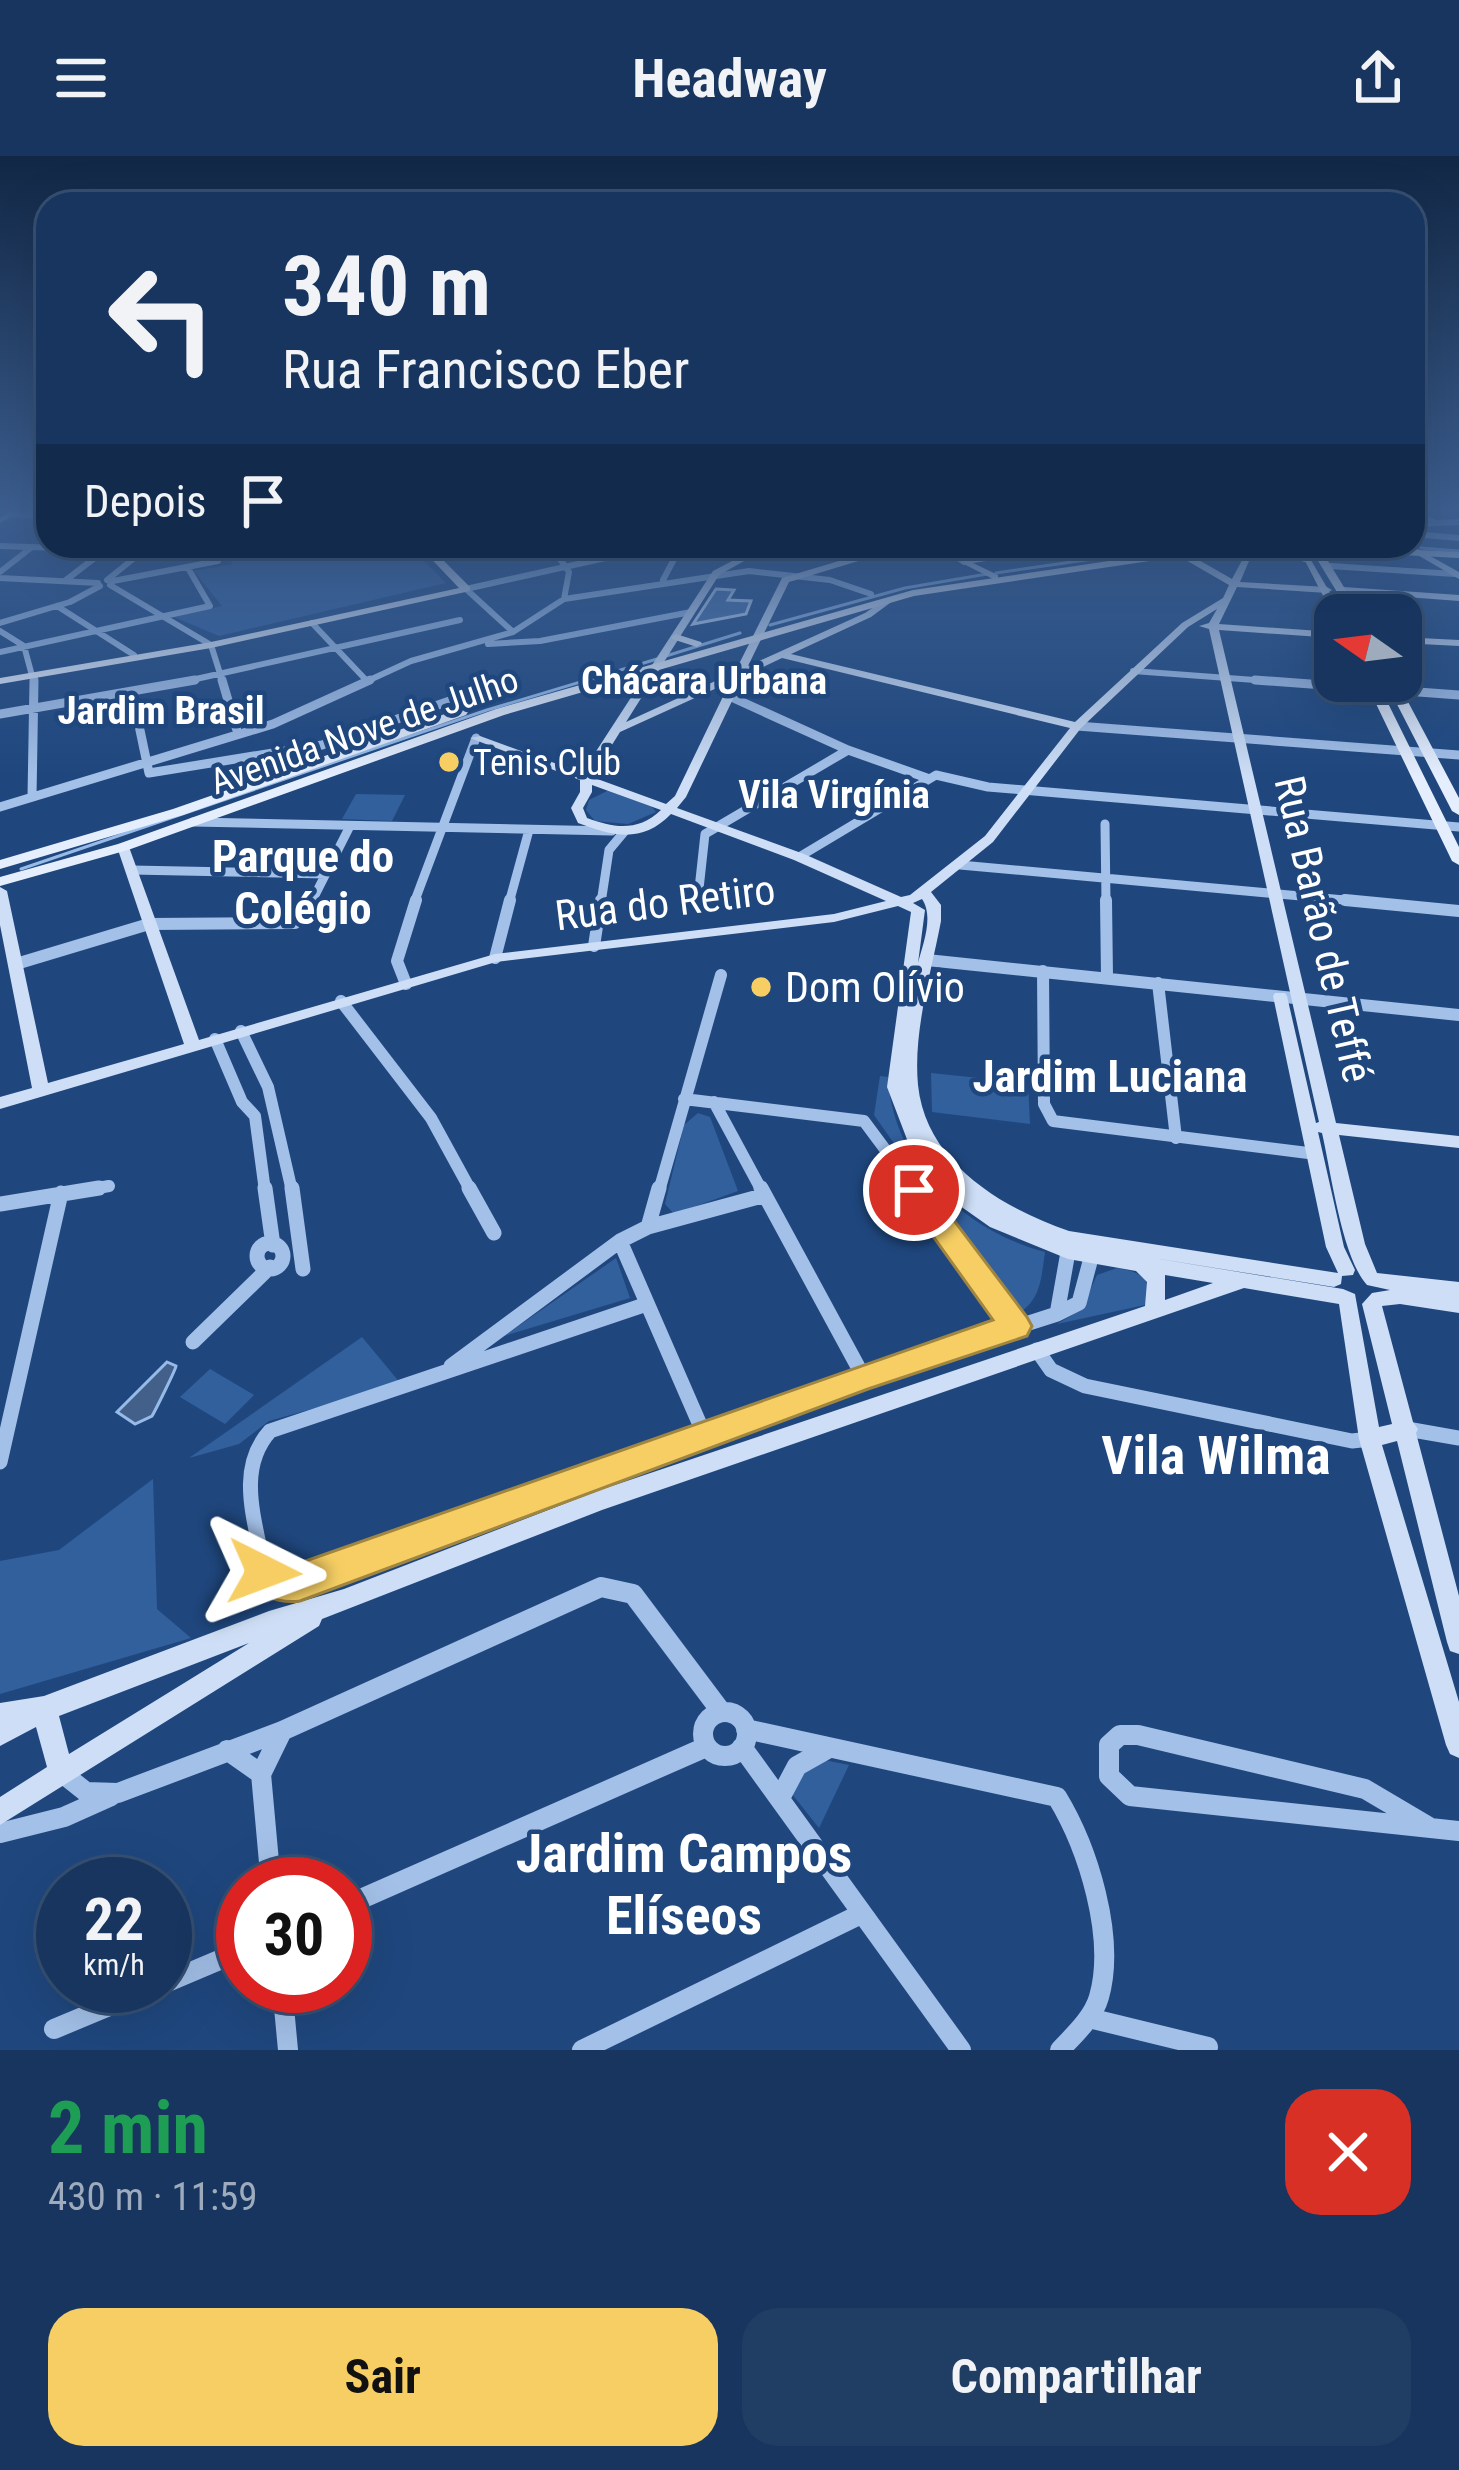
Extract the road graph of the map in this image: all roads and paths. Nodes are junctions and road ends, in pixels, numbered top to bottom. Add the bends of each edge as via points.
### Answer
1 (69, 600) edge
2 (136, 600) edge
3 (209, 600) edge
4 (400, 600) edge
5 (403, 600) edge
6 (479, 600) edge
7 (562, 600) edge
8 (699, 600) edge
9 (774, 600) edge
10 (853, 600) edge
11 (889, 600) edge
12 (1216, 600) edge
13 (1225, 600) edge
14 (57, 606) junction
15 (184, 612) junction
16 (863, 612) junction
17 (691, 613) junction
18 (163, 616) junction
19 (460, 620) dead end
20 (178, 622) junction
21 (312, 622) junction
22 (1185, 625) junction
23 (1213, 626) junction
24 (0, 627) edge
25 (95, 630) junction
26 (761, 631) junction
27 (513, 632) junction
28 (1314, 633) edge
29 (676, 638) junction
30 (1422, 641) edge
31 (209, 643) junction
32 (1459, 643) edge
33 (475, 644) junction
34 (698, 644) junction
35 (24, 646) junction
36 (337, 648) junction
37 (0, 652) edge
38 (134, 655) junction
39 (782, 655) junction
40 (663, 660) junction
41 (1133, 671) junction
42 (34, 674) junction
43 (218, 676) junction
44 (738, 678) junction
45 (1225, 678) junction
46 (0, 679) edge
47 (366, 680) junction
48 (1314, 682) edge
49 (496, 685) dead end
50 (1422, 690) edge
51 (132, 692) junction
52 (1459, 695) edge
53 (729, 696) junction
54 (1381, 702) edge
55 (1402, 702) edge
56 (34, 708) junction
57 (0, 714) edge
58 (491, 715) junction
59 (465, 723) junction
60 (1078, 726) junction
61 (620, 729) junction
62 (238, 734) junction
63 (476, 738) junction
64 (1238, 738) junction
65 (848, 750) junction
66 (1406, 752) junction
67 (1430, 753) junction
68 (1459, 755) edge
69 (143, 764) junction
70 (586, 776) junction
71 (927, 778) junction
72 (614, 787) junction
73 (586, 793) junction
74 (1022, 795) junction
75 (32, 797) junction
76 (0, 807) edge
77 (667, 808) junction
78 (1256, 808) junction
79 (1459, 811) edge
80 (582, 820) junction
81 (193, 823) junction
82 (1106, 824) dead end
83 (710, 825) junction
84 (350, 826) junction
85 (1451, 826) edge
86 (443, 828) junction
87 (529, 830) junction
88 (567, 830) junction
89 (618, 830) junction
90 (123, 847) junction
91 (799, 857) junction
92 (1459, 861) edge
93 (0, 865) edge
94 (961, 866) junction
95 (132, 870) junction
96 (326, 874) junction
97 (1106, 878) junction
98 (0, 882) edge
99 (0, 891) edge
100 (1276, 893) junction
101 (925, 894) junction
102 (698, 898) dead end
103 (905, 902) junction
104 (1459, 911) edge
105 (149, 924) junction
106 (594, 946) junction
107 (921, 956) junction
108 (495, 958) junction
109 (16, 964) junction
110 (1043, 971) junction
111 (721, 975) dead end
112 (1107, 976) junction
113 (1158, 982) junction
114 (406, 984) junction
115 (1288, 1000) junction
116 (340, 1001) junction
117 (1459, 1015) edge
118 (242, 1031) junction
119 (215, 1039) junction
120 (193, 1046) junction
121 (41, 1091) junction
122 (684, 1099) junction
123 (714, 1102) junction
124 (0, 1103) edge
125 (277, 1112) junction
126 (255, 1116) junction
127 (1309, 1126) junction
128 (1330, 1127) junction
129 (1176, 1138) junction
130 (1459, 1142) edge
131 (1316, 1154) junction
132 (109, 1186) dead end
133 (61, 1193) junction
134 (762, 1196) junction
135 (0, 1204) edge
136 (648, 1227) junction
137 (494, 1233) dead end
138 (620, 1241) junction
139 (1068, 1252) junction
140 (1091, 1258) junction
141 (1144, 1266) junction
142 (303, 1269) dead end
143 (1243, 1281) junction
144 (1358, 1288) junction
145 (1459, 1290) edge
146 (647, 1304) junction
147 (1459, 1305) edge
148 (1154, 1313) junction
149 (1057, 1314) junction
150 (1016, 1326) junction
151 (193, 1342) dead end
152 (1036, 1350) junction
153 (440, 1374) junction
154 (863, 1376) junction
155 (1408, 1430) junction
156 (704, 1434) junction
157 (1459, 1438) edge
158 (1370, 1439) junction
159 (0, 1462) edge
160 (1454, 1596) edge
161 (344, 1601) junction
162 (1417, 1601) junction
163 (1459, 1642) edge
164 (44, 1709) junction
165 (720, 1711) junction
166 (0, 1717) edge
167 (1454, 1723) edge
168 (282, 1731) junction
169 (0, 1733) edge
170 (744, 1738) junction
171 (1459, 1745) edge
172 (706, 1747) junction
173 (830, 1748) junction
174 (227, 1750) junction
175 (62, 1773) junction
176 (261, 1774) junction
177 (118, 1792) junction
178 (780, 1798) junction
179 (0, 1812) edge
180 (1431, 1828) junction
181 (1459, 1832) edge
182 (0, 1833) edge
183 (269, 1857) edge
184 (372, 1894) edge
185 (861, 1913) junction
186 (94, 2013) edge
187 (284, 2013) edge
188 (1089, 2018) junction
189 (54, 2030) dead end
190 (1208, 2047) edge
191 (288, 2050) edge
192 (582, 2050) edge
193 (961, 2050) edge
194 (1060, 2050) edge

1 - 14 street
2 - 18 street
3 - 15 street via 207,608
4 - 31 main road
5 - 21 main road
6 - 27 street
7 - 27 street
8 - 17 main road
9 - 26 main road
10 - 26 main road, Avenida Nove de Julho
11 - 16 main road, Avenida Nove de Julho
12 - 22 main road, Rua do Retiro
13 - 23 main road
14 - 24 street
14 - 25 street
15 - 18 street
15 - 20 street
16 - 26 main road, Avenida Nove de Julho
16 - 39 main road
17 - 29 main road
17 - 33 street via 608,624 555,643
18 - 20 street
18 - 25 street
19 - 36 street
20 - 31 street
21 - 31 main road
21 - 36 street
22 - 23 main road
22 - 41 main road, Rua do Retiro
23 - 28 main road
23 - 45 main road, Rua Barão de Teffé
24 - 35 street
25 - 35 street
25 - 38 street
26 - 34 main road, Avenida Nove de Julho
26 - 40 main road, Avenida Nove de Julho
26 - 44 main road
27 - 33 street
29 - 34 main road
29 - 40 main road
30 - 32 main road
31 - 38 main road
31 - 42 main road
31 - 43 street
33 - 47 street
34 - 40 main road, Avenida Nove de Julho
35 - 37 street
35 - 42 street
36 - 43 street
36 - 47 street
38 - 42 main road
39 - 44 main road
39 - 60 main road
40 - 58 main road, Avenida Nove de Julho
40 - 61 main road
40 - 93 main road, Avenida Nove de Julho via 477,706 178,812
41 - 45 street
41 - 60 main road, Rua do Retiro
42 - 46 main road
42 - 56 street
43 - 51 street
43 - 62 street
44 - 53 main road
44 - 61 main road
45 - 48 street
45 - 64 main road, Rua Barão de Teffé
47 - 62 street
49 - 69 street via 322,745 158,773
50 - 52 street
51 - 56 street
51 - 69 street
53 - 65 street
53 - 77 main road via 680,797
54 - 66 main road
55 - 67 main road
56 - 57 street
56 - 75 street
58 - 59 main road, Avenida Nove de Julho
58 - 63 main road
59 - 63 main road
59 - 81 main road, Avenida Nove de Julho
60 - 64 street
60 - 74 main road, Rua do Retiro
61 - 70 main road
62 - 69 street
63 - 70 main road
63 - 86 street
64 - 66 street
64 - 78 main road, Rua Barão de Teffé
65 - 71 street
65 - 83 street
66 - 67 street
66 - 85 main road
67 - 68 street
67 - 79 main road
69 - 75 street
70 - 72 main road
70 - 73 main road
71 - 74 street
71 - 91 street
72 - 73 main road
72 - 77 main road
73 - 80 main road via 577,808
74 - 78 street
74 - 94 main road, Rua do Retiro
75 - 76 street
77 - 83 main road
77 - 89 main road
78 - 85 street
78 - 100 main road, Rua Barão de Teffé
80 - 88 street
80 - 89 main road
81 - 84 street
81 - 90 main road, Avenida Nove de Julho
82 - 97 street
83 - 89 main road
83 - 91 main road
83 - 102 street
84 - 86 street
84 - 96 street
85 - 92 main road
86 - 87 street
86 - 114 street via 399,945
87 - 88 street
87 - 108 street
88 - 89 street
89 - 106 street
90 - 95 main road
90 - 98 main road, Avenida Nove de Julho
91 - 103 main road
94 - 97 street
94 - 101 main road, Rua do Retiro
95 - 96 street
95 - 105 main road
96 - 105 street via 295,922
97 - 100 street
97 - 112 street
99 - 109 main road
100 - 104 street
100 - 115 main road, Rua Barão de Teffé
101 - 103 main road, Rua do Retiro
101 - 107 main road via 934,905
103 - 106 main road, Rua do Retiro via 834,919
103 - 107 main road via 918,910
105 - 109 street
105 - 120 main road
106 - 108 main road, Rua do Retiro
107 - 110 street
107 - 139 main road via 895,1087 914,1138 952,1191 996,1222
107 - 144 main road via 910,1089 928,1135 964,1184 1068,1238
108 - 114 main road, Rua do Retiro
109 - 121 main road
110 - 112 street
110 - 129 street via 1045,1114 1066,1125
111 - 122 street
112 - 113 street
113 - 115 street
113 - 129 street
114 - 116 main road, Rua do Retiro
115 - 117 street
115 - 127 main road, Rua Barão de Teffé
115 - 128 main road, Rua Barão de Teffé via 1304,1019
116 - 118 main road, Rua do Retiro
116 - 137 street via 431,1118
118 - 119 main road, Rua do Retiro
118 - 125 street
119 - 120 main road, Rua do Retiro
119 - 126 street
120 - 121 main road, Rua do Retiro
121 - 124 main road, Rua do Retiro
122 - 123 street
122 - 136 street
123 - 134 street
123 - 150 street via 864,1121
125 - 126 street
125 - 142 street
126 - 151 street via 273,1245 285,1252
127 - 128 main road
127 - 131 main road, Rua Barão de Teffé
128 - 130 main road
128 - 144 main road, Rua Barão de Teffé
129 - 131 street
131 - 144 main road, Rua Barão de Teffé via 1335,1247
132 - 133 street
133 - 135 street
133 - 159 street
134 - 136 street
134 - 154 street
136 - 138 street
138 - 146 street
138 - 153 street
139 - 140 main road
139 - 149 street
140 - 141 main road
140 - 149 street via 1079,1303
141 - 143 main road
141 - 148 main road via 1157,1279
143 - 144 main road
143 - 148 main road
144 - 145 main road
144 - 147 main road
144 - 155 main road, Rua Barão de Teffé
144 - 158 main road, Rua Barão de Teffé
146 - 153 street
146 - 156 street
148 - 152 main road
149 - 150 street
150 - 154 street
152 - 158 street via 1051,1370 1084,1386
152 - 161 main road via 600,1500
153 - 156 street via 258,1441 249,1460 264,1572 284,1584 300,1582
154 - 156 street
155 - 157 street
155 - 158 main road
155 - 160 main road, Rua Barão de Teffé
158 - 162 main road, Rua Barão de Teffé
160 - 162 main road
160 - 163 main road, Rua Barão de Teffé
161 - 164 main road
161 - 175 main road
162 - 167 main road, Rua Barão de Teffé
164 - 166 main road
164 - 169 main road
164 - 175 main road
165 - 168 street via 633,1594 601,1587
165 - 170 street via 736,1714
165 - 172 street via 706,1720
167 - 171 main road, Rua Barão de Teffé
168 - 174 street
168 - 176 street
170 - 172 street via 728,1757
170 - 173 street
170 - 178 street
172 - 184 street
173 - 178 street via 804,1756
173 - 188 street via 1057,1797 1073,1817 1103,1959
174 - 176 street
174 - 177 street
175 - 177 street via 89,1795
175 - 179 main road
176 - 183 street
177 - 182 street
178 - 185 street
180 - 180 street via 1130,1796 1118,1790 1109,1745 1120,1735 1365,1789
180 - 181 street
185 - 192 street
185 - 193 street
186 - 189 street
187 - 191 street
188 - 190 street
188 - 194 street

